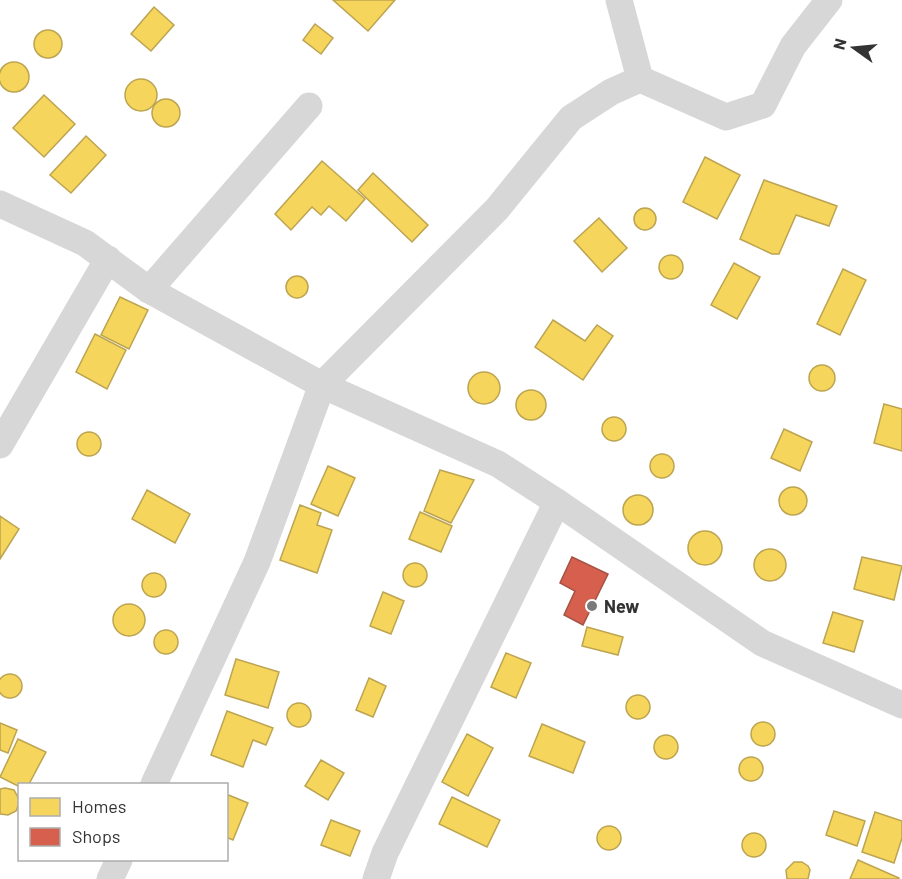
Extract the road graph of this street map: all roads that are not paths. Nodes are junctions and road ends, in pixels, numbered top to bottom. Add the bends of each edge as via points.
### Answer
1 (619, 0) edge
2 (829, 0) edge
3 (640, 79) junction
4 (309, 106) dead end
5 (0, 204) edge
6 (108, 259) junction
7 (149, 290) junction
8 (322, 385) junction
9 (0, 445) edge
10 (557, 502) junction
11 (902, 705) edge
12 (154, 783) edge
13 (119, 861) edge
14 (110, 879) edge
15 (376, 879) edge

1 - 3 street
2 - 3 street via 793,46 763,105 726,117
3 - 8 street via 610,92 571,118 497,209
4 - 7 street
5 - 6 street via 85,243
6 - 7 street
6 - 9 street
7 - 8 street
8 - 10 street via 498,464
8 - 12 street via 257,562
10 - 11 street via 762,643
10 - 15 street via 390,842
13 - 14 street

